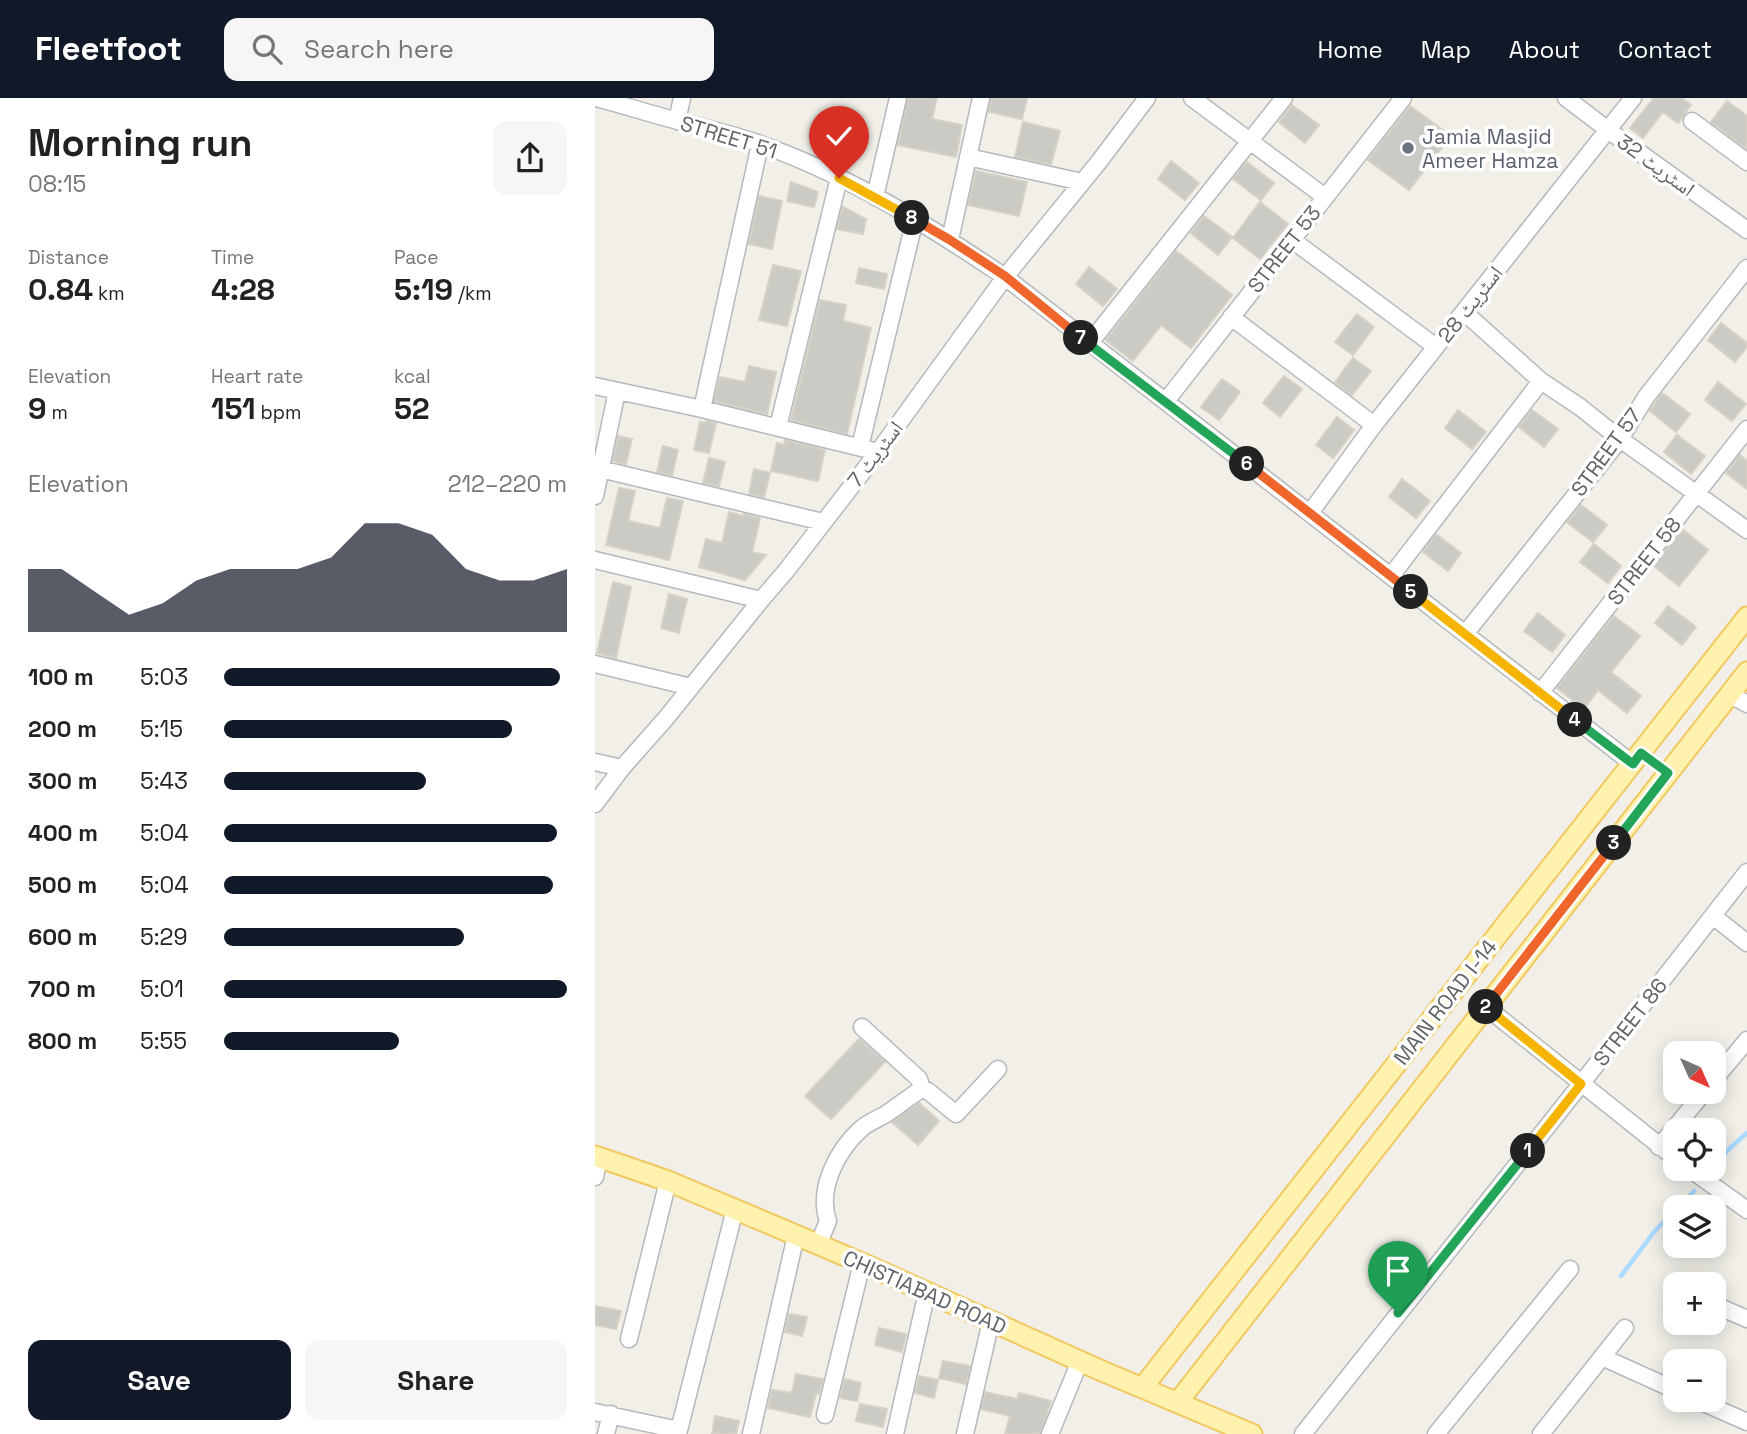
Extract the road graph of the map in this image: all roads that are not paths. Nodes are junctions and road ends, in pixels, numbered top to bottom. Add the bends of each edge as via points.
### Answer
1 (598, 98) edge
2 (683, 98) edge
3 (898, 98) edge
4 (981, 98) edge
5 (1192, 98) edge
6 (1284, 98) edge
7 (1403, 98) edge
8 (1566, 98) edge
9 (1633, 98) edge
10 (1142, 99) edge
11 (595, 114) edge
12 (677, 121) junction
13 (1692, 121) dead end
14 (1608, 130) junction
15 (1251, 141) junction
16 (760, 144) junction
17 (968, 157) junction
18 (1747, 162) edge
19 (839, 178) junction
20 (1082, 182) junction
21 (875, 197) junction
22 (1325, 197) junction
23 (915, 219) junction
24 (1747, 229) edge
25 (1291, 239) junction
26 (950, 240) junction
27 (1747, 268) edge
28 (1005, 276) junction
29 (1464, 312) junction
30 (1231, 317) junction
31 (1089, 344) junction
32 (1436, 347) junction
33 (1541, 382) junction
34 (595, 386) edge
35 (617, 391) junction
36 (1166, 401) junction
37 (702, 409) junction
38 (1374, 425) junction
39 (778, 428) junction
40 (1747, 429) edge
41 (1621, 439) junction
42 (860, 447) junction
43 (878, 452) junction
44 (600, 469) junction
45 (1697, 493) junction
46 (595, 496) edge
47 (1310, 513) junction
48 (823, 522) junction
49 (1747, 530) edge
50 (595, 560) edge
51 (1391, 576) junction
52 (761, 600) junction
53 (1747, 617) edge
54 (1465, 634) junction
55 (595, 664) edge
56 (1747, 672) edge
57 (691, 687) junction
58 (1540, 693) junction
59 (1730, 694) junction
60 (1747, 704) edge
61 (1637, 759) junction
62 (595, 762) edge
63 (622, 768) junction
64 (1668, 773) junction
65 (595, 804) edge
66 (1747, 872) edge
67 (1713, 916) junction
68 (1747, 943) edge
69 (1486, 1007) junction
70 (862, 1027) dead end
71 (1747, 1040) edge
72 (1726, 1065) edge
73 (998, 1069) dead end
74 (1581, 1084) junction
75 (922, 1089) junction
76 (1694, 1104) edge
77 (1659, 1147) junction
78 (1663, 1150) edge
79 (596, 1163) edge
80 (668, 1181) junction
81 (1707, 1181) edge
82 (735, 1209) junction
83 (1747, 1210) edge
84 (796, 1235) junction
85 (818, 1245) junction
86 (862, 1263) junction
87 (1570, 1269) dead end
88 (926, 1292) junction
89 (1726, 1310) edge
90 (1747, 1319) edge
91 (991, 1321) junction
92 (1625, 1328) dead end
93 (629, 1339) dead end
94 (1602, 1357) junction
95 (1080, 1361) junction
96 (1663, 1385) edge
97 (1143, 1387) junction
98 (1178, 1402) junction
99 (1724, 1412) edge
100 (603, 1413) edge
101 (825, 1415) dead end
102 (1747, 1422) edge
103 (679, 1432) edge
104 (1544, 1433) edge
105 (606, 1434) edge
106 (751, 1434) edge
107 (895, 1434) edge
108 (965, 1434) edge
109 (1050, 1434) edge
110 (1252, 1434) edge
111 (1303, 1434) edge
112 (1436, 1434) edge

1 - 11 street
1 - 12 street, STREET 51
2 - 12 street
3 - 21 street
4 - 17 street
5 - 15 street
6 - 15 street
7 - 22 street, STREET 53
8 - 14 street, اسٹریٹ 32
9 - 14 street, اسٹریٹ 28
10 - 20 street, اسٹریٹ 7
12 - 16 street, STREET 51
13 - 18 street
14 - 24 street, اسٹریٹ 32
14 - 29 street, اسٹریٹ 28
15 - 22 street
15 - 31 street
16 - 19 street, STREET 51
16 - 37 street
17 - 20 street
17 - 26 street
19 - 21 street, STREET 51
19 - 39 street
20 - 28 street, اسٹریٹ 7
21 - 23 street, STREET 51
22 - 25 street, STREET 53
23 - 26 street, STREET 51
23 - 42 street
25 - 30 street, STREET 53
25 - 32 street
26 - 28 street, STREET 51
27 - 41 street, STREET 57 via 1646,397
28 - 31 street, STREET 51
28 - 43 street, اسٹریٹ 7
29 - 32 street, اسٹریٹ 28
29 - 33 street
30 - 36 street, STREET 53
30 - 38 street
31 - 36 street, STREET 51
32 - 38 street, اسٹریٹ 28
33 - 41 street
33 - 51 street
34 - 35 street
35 - 37 street
35 - 44 street
36 - 47 street, STREET 51
37 - 39 street
38 - 47 street, اسٹریٹ 28
39 - 42 street
40 - 45 street, STREET 58
41 - 45 street
41 - 54 street, STREET 57
42 - 43 street
43 - 48 street, اسٹریٹ 7
44 - 46 street
44 - 48 street
45 - 49 street
45 - 58 street, STREET 58
47 - 51 street, STREET 51
48 - 52 street, اسٹریٹ 7
50 - 52 street
51 - 54 street, STREET 51
52 - 57 street, اسٹریٹ 7
53 - 61 main road, MAIN ROAD I-14
54 - 58 street, STREET 51
55 - 57 street
56 - 59 main road, MAIN ROAD I-14
57 - 63 street, اسٹریٹ 7
58 - 61 street, STREET 51
59 - 60 street
59 - 64 main road, MAIN ROAD I-14
61 - 64 main road
61 - 97 main road, MAIN ROAD I-14
62 - 63 street
63 - 65 street, اسٹریٹ 7
64 - 69 main road, MAIN ROAD I-14
66 - 67 street, STREET 86
67 - 68 street
67 - 74 street, STREET 86
69 - 74 street
69 - 98 main road, MAIN ROAD I-14
70 - 75 street via 919,1079
71 - 72 street
73 - 75 street via 956,1114
74 - 77 street
74 - 111 street, STREET 86
75 - 85 street via 863,1127 843,1148 828,1177 824,1209 828,1221
76 - 77 street
77 - 78 street
79 - 80 main road, CHISTIABAD ROAD
80 - 82 main road, CHISTIABAD ROAD
80 - 93 street
81 - 83 street
82 - 84 main road, CHISTIABAD ROAD
82 - 103 street
84 - 85 main road, CHISTIABAD ROAD
84 - 106 street
85 - 86 main road, CHISTIABAD ROAD
86 - 88 main road, CHISTIABAD ROAD
86 - 101 street
87 - 112 street
88 - 91 main road, CHISTIABAD ROAD
88 - 107 street
89 - 90 street
91 - 95 main road, CHISTIABAD ROAD
91 - 108 street
92 - 94 street
94 - 96 street
94 - 104 street
95 - 97 main road, CHISTIABAD ROAD
95 - 109 street
97 - 98 main road, CHISTIABAD ROAD
98 - 110 main road, CHISTIABAD ROAD
99 - 102 street
100 - 103 street
100 - 105 street

